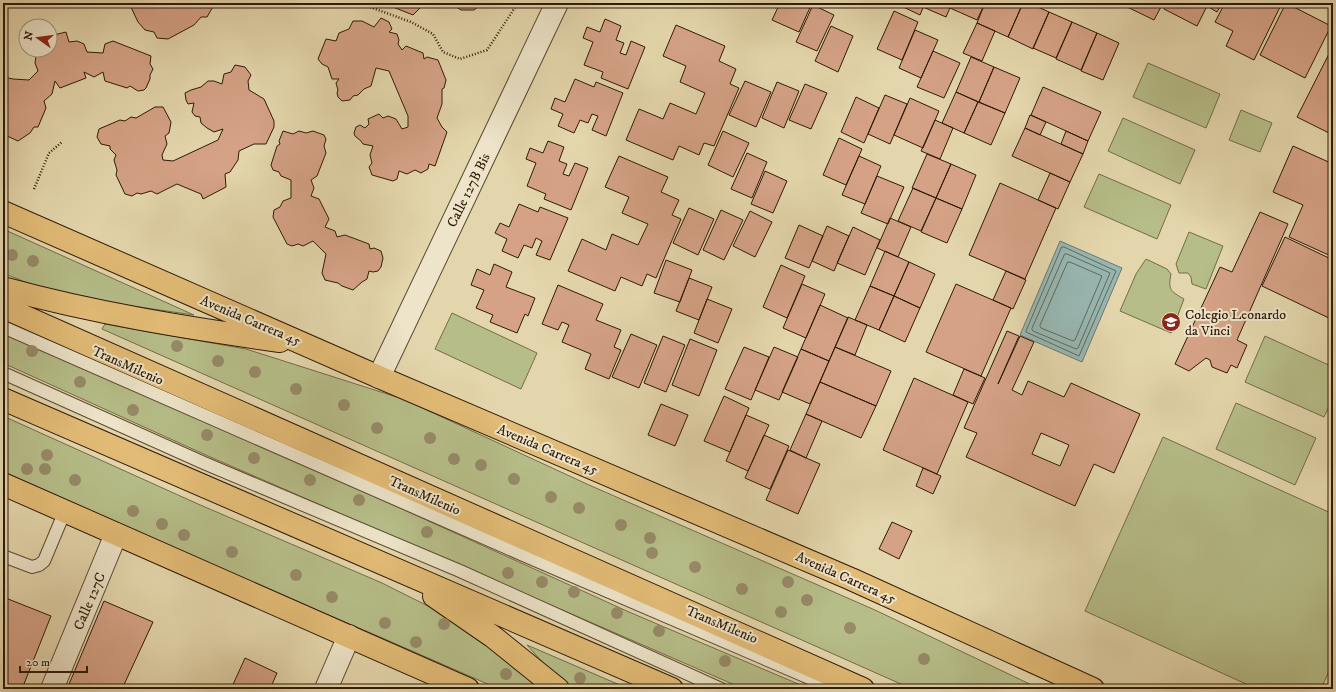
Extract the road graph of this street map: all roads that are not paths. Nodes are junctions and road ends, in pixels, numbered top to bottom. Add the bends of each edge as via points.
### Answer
1 (557, 3) edge
2 (3, 212) edge
3 (3, 288) edge
4 (3, 307) edge
5 (3, 327) edge
6 (307, 345) junction
7 (3, 373) edge
8 (379, 377) junction
9 (3, 399) edge
10 (3, 484) edge
11 (65, 511) junction
12 (116, 534) junction
13 (3, 556) edge
14 (396, 569) junction
15 (349, 636) junction
16 (460, 687) edge
17 (52, 689) edge
18 (326, 689) edge
19 (558, 689) edge
20 (672, 689) edge
21 (721, 689) edge
22 (835, 689) edge
23 (863, 689) edge
24 (1092, 689) edge

1 - 8 street, Calle 127B Bis
2 - 6 highway, Avenida Carrera 45
3 - 6 highway via 38,298 188,328
4 - 23 highway
5 - 22 lane, TransMilenio
6 - 8 highway, Avenida Carrera 45
7 - 21 lane via 204,463 460,571
8 - 24 highway, Avenida Carrera 45 via 851,579
9 - 14 highway
10 - 11 highway
11 - 12 highway
11 - 13 lane via 44,561 39,565 32,567
12 - 15 highway
12 - 17 street, Calle 127C
14 - 19 highway via 492,636
14 - 20 highway
15 - 16 highway
15 - 18 street

